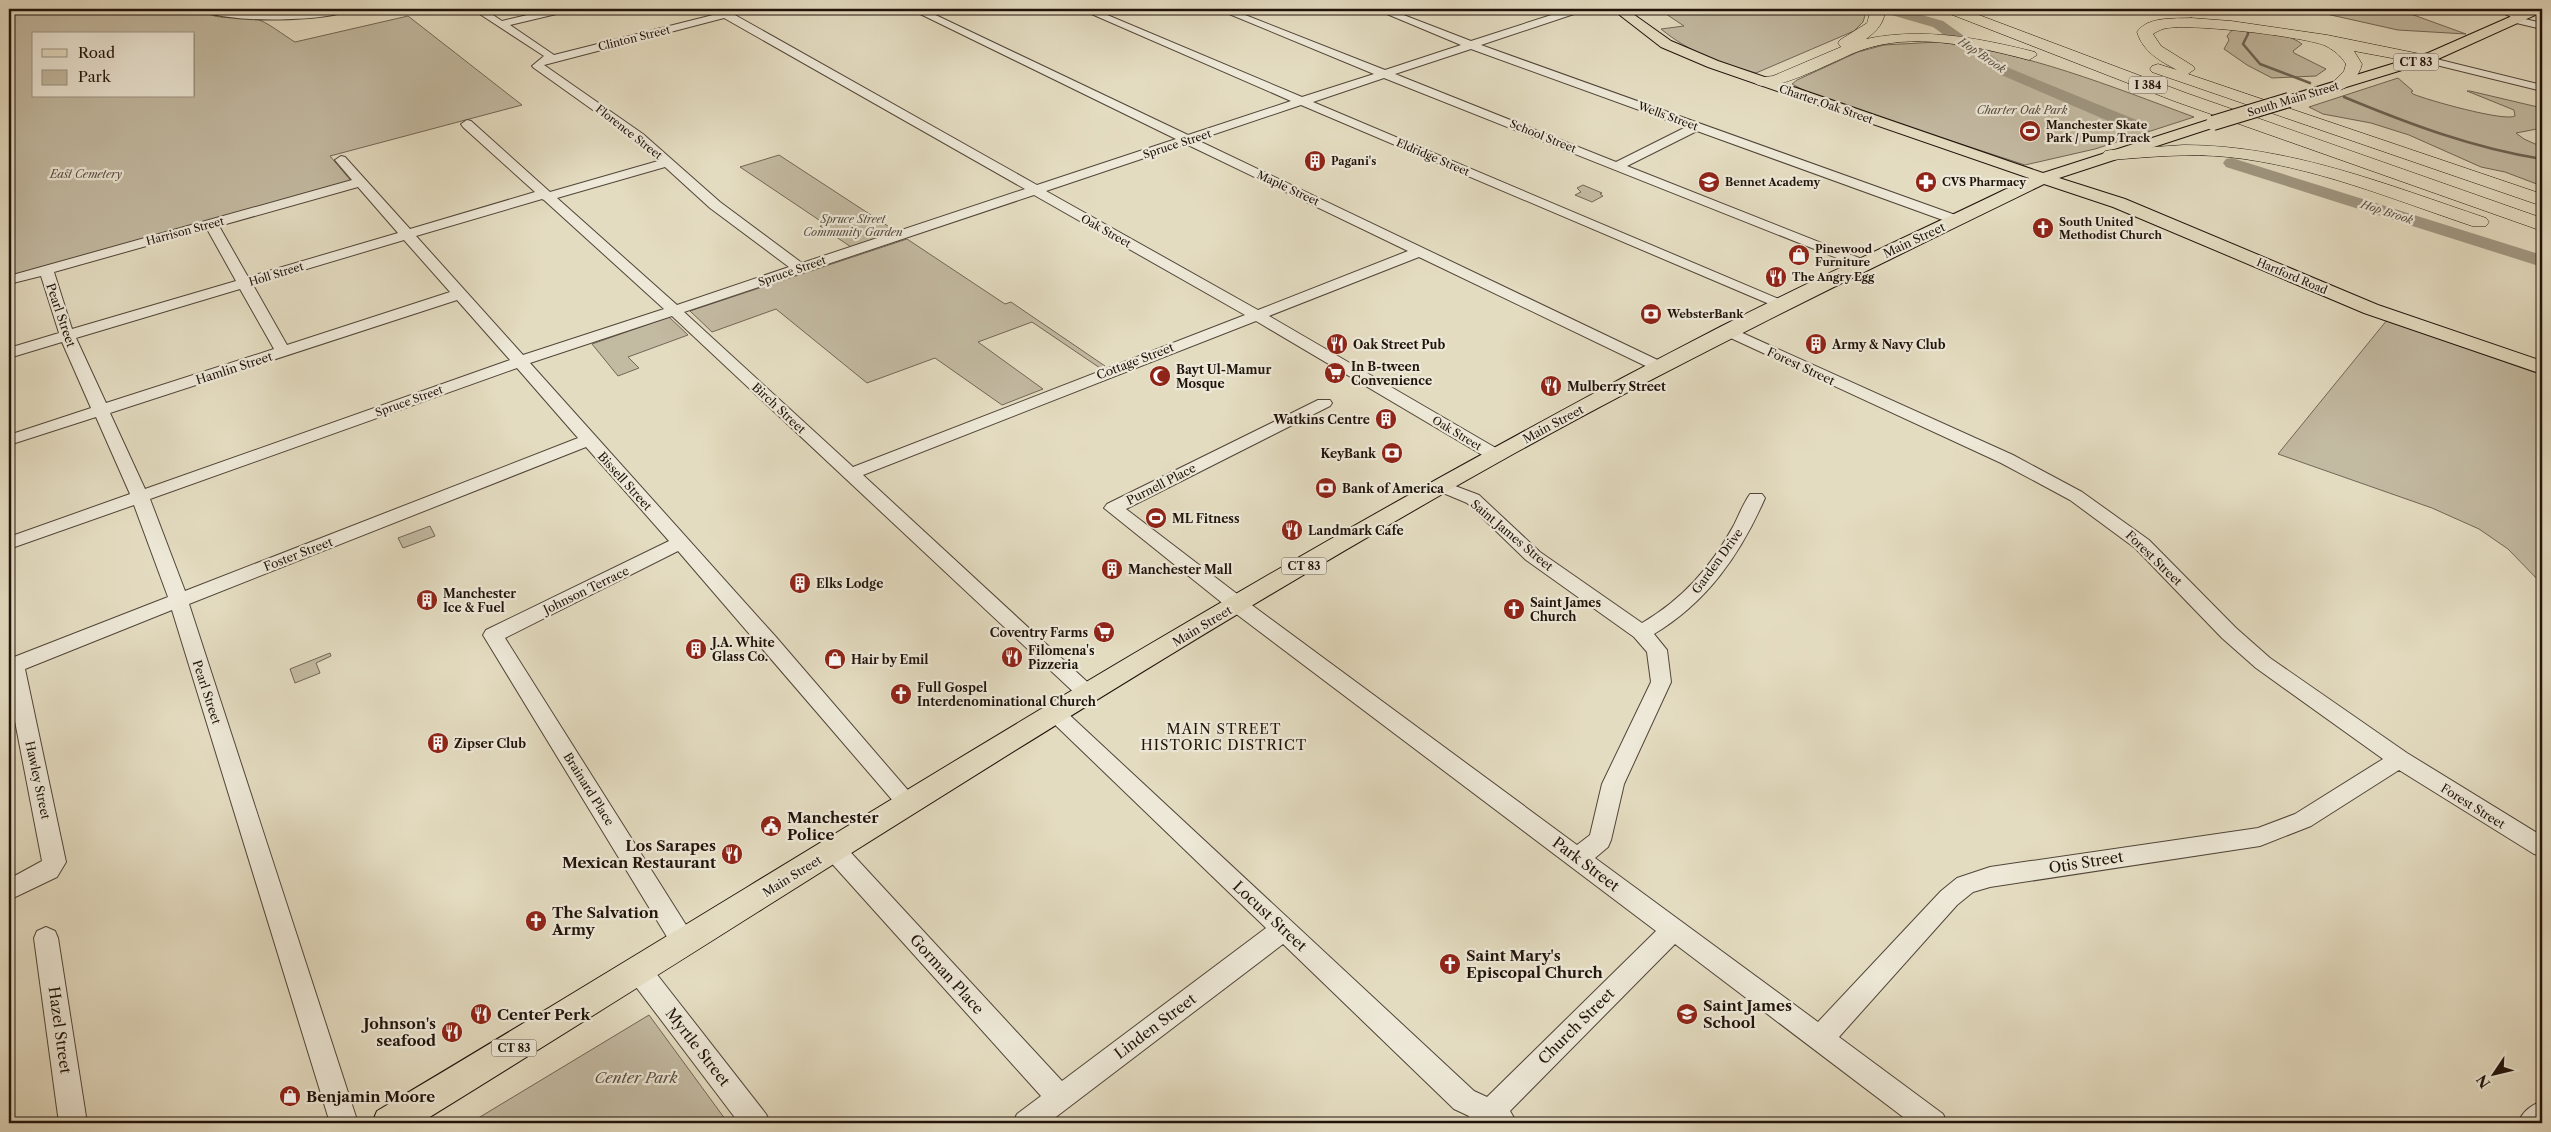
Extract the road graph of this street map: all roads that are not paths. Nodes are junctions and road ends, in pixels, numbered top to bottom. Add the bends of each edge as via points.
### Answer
1 (207, 9) edge
2 (345, 9) edge
3 (477, 9) edge
4 (565, 9) edge
5 (746, 9) edge
6 (915, 9) edge
7 (1085, 9) edge
8 (1222, 9) edge
9 (1380, 9) edge
10 (1579, 9) edge
11 (1618, 9) edge
12 (1950, 9) edge
13 (2191, 9) edge
14 (2501, 9) edge
15 (2538, 9) edge
16 (1878, 11) edge
17 (721, 12) edge
18 (2519, 18) junction
19 (501, 24) junction
20 (2542, 26) edge
21 (2293, 28) junction
22 (1471, 44) junction
23 (551, 59) junction
24 (2424, 59) junction
25 (2144, 64) dead end
26 (1388, 73) junction
27 (1762, 82) junction
28 (2337, 86) junction
29 (2542, 88) edge
30 (1305, 101) junction
31 (467, 124) dead end
32 (1697, 126) junction
33 (1188, 140) junction
34 (2366, 140) junction
35 (2111, 155) junction
36 (2347, 156) junction
37 (341, 160) dead end
38 (667, 162) junction
39 (1618, 166) junction
40 (2044, 178) junction
41 (361, 182) junction
42 (1035, 191) junction
43 (545, 195) junction
44 (2542, 200) edge
45 (1956, 220) junction
46 (211, 224) junction
47 (2542, 225) edge
48 (407, 235) junction
49 (2542, 243) edge
50 (1421, 251) junction
51 (1862, 264) junction
52 (799, 268) junction
53 (46, 270) junction
54 (9, 280) edge
55 (244, 283) junction
56 (460, 294) junction
57 (1781, 305) junction
58 (675, 311) junction
59 (1255, 315) junction
60 (1727, 332) junction
61 (66, 336) junction
62 (283, 352) junction
63 (9, 353) edge
64 (519, 362) junction
65 (1660, 367) junction
66 (2542, 368) edge
67 (1324, 404) dead end
68 (100, 411) junction
69 (9, 440) edge
70 (588, 440) junction
71 (1496, 455) junction
72 (850, 474) junction
73 (1442, 486) junction
74 (140, 497) junction
75 (1756, 498) dead end
76 (679, 543) junction
77 (9, 544) edge
78 (179, 601) junction
79 (1238, 605) junction
80 (1641, 632) junction
81 (493, 635) joint
82 (11, 666) edge
83 (1088, 694) junction
84 (1055, 713) junction
85 (2398, 759) junction
86 (908, 804) junction
87 (2542, 847) edge
88 (834, 850) junction
89 (1578, 858) junction
90 (53, 866) joint
91 (9, 890) edge
92 (1284, 929) junction
93 (1674, 929) junction
94 (46, 938) dead end
95 (684, 943) junction
96 (639, 972) junction
97 (1820, 1039) junction
98 (1060, 1098) junction
99 (2542, 1114) edge
100 (1491, 1120) edge
101 (73, 1123) edge
102 (344, 1123) edge
103 (389, 1123) edge
104 (756, 1123) edge
105 (1027, 1123) edge
106 (1933, 1123) edge
107 (2532, 1123) edge

1 - 2 street via 226,15 251,16
3 - 19 street
4 - 19 street
5 - 17 street, Clinton Street
6 - 33 street, Maple Street
7 - 30 street, Eldridge Street
8 - 26 street, School Street
9 - 22 street, Wells Street
10 - 22 street, Spruce Street
11 - 27 main road, Charter Oak Street via 1671,46
12 - 36 highway, I 384 via 2110,71
13 - 24 highway via 2271,18
14 - 18 street
15 - 18 main road, South Main Street / CT 83
16 - 27 highway via 1873,26 1861,35 1765,77
17 - 23 street, Clinton Street
17 - 42 street, Oak Street
18 - 20 street
18 - 24 main road, South Main Street / CT 83
19 - 23 street
21 - 24 highway
21 - 28 highway via 2331,42 2351,58 2354,70
21 - 34 highway via 2233,16 2187,15 2156,21 2146,28 2145,34 2158,50 2198,74
22 - 26 street, Spruce Street
22 - 32 street, Wells Street
23 - 38 street, Florence Street via 540,62 538,66 639,137
24 - 28 main road, South Main Street / CT 83
24 - 29 street
25 - 34 highway, I 384
26 - 30 street, Spruce Street
26 - 39 street, School Street
27 - 36 highway via 1776,81 1869,43 1904,39 1979,44 2047,60
27 - 40 main road, Charter Oak Street
28 - 35 main road, South Main Street / CT 83, bridge
30 - 33 street, Spruce Street
30 - 57 street, Eldridge Street
31 - 43 street, Birch Street
32 - 39 street
32 - 45 street, Wells Street
33 - 42 street, Spruce Street
33 - 50 street, Maple Street
34 - 44 highway, I 384
35 - 40 main road, South Main Street / CT 83
35 - 49 highway via 2205,150 2275,159 2333,174
36 - 47 highway, I 384
37 - 41 street, Bissell Street
38 - 43 street, Holl Street
38 - 52 street, Florence Street via 715,205
39 - 51 street, School Street
40 - 45 main road, Main Street / CT 83
40 - 66 main road, Hartford Road via 2146,213 2371,309
41 - 46 street, Harrison Street
41 - 48 street, Bissell Street
42 - 52 street, Spruce Street
42 - 59 street, Oak Street
43 - 48 street, Holl Street
43 - 58 street, Birch Street
45 - 51 main road, Main Street / CT 83
46 - 53 street, Harrison Street
46 - 55 street
48 - 55 street, Holl Street
48 - 56 street, Bissell Street
50 - 59 street, Cottage Street
50 - 65 street, Maple Street
51 - 57 main road, Main Street / CT 83
52 - 58 street, Spruce Street
53 - 54 street, Harrison Street
53 - 61 street, Pearl Street
55 - 61 street, Holl Street
55 - 62 street
56 - 62 street, Hamlin Street
56 - 64 street, Bissell Street
57 - 60 main road, Main Street / CT 83
58 - 64 street, Spruce Street
58 - 72 street, Birch Street
59 - 71 street, Oak Street
59 - 72 street, Cottage Street
60 - 65 main road, Main Street / CT 83
60 - 85 street, Forest Street via 2007,459 2076,496 2142,544 2263,663
61 - 63 street, Holl Street
61 - 68 street, Pearl Street
62 - 68 street, Hamlin Street
64 - 70 street, Bissell Street
64 - 74 street, Spruce Street
65 - 71 main road, Main Street / CT 83
67 - 79 street, Purnell Place via 1113,508
68 - 69 street, Hamlin Street
68 - 74 street, Pearl Street
70 - 76 street, Bissell Street
70 - 78 street, Foster Street
71 - 73 main road, Main Street / CT 83
72 - 83 street, Birch Street
73 - 79 main road, Main Street / CT 83
73 - 80 street, Saint James Street via 1473,499 1533,556
74 - 77 street, Spruce Street
74 - 78 street, Pearl Street
75 - 80 street, Garden Drive via 1748,518 1699,590 1683,605
76 - 81 street, Johnson Terrace
76 - 86 street, Bissell Street
78 - 82 street, Foster Street
78 - 102 street, Pearl Street
79 - 83 main road, Main Street / CT 83
79 - 89 street, Park Street
80 - 89 street, Saint James Street via 1657,650 1661,682 1613,784 1600,840
81 - 95 street, Brainard Place
82 - 90 street, Hawley Street via 54,858
83 - 84 main road, Main Street / CT 83
84 - 86 main road, Main Street / CT 83
84 - 92 street, Locust Street
85 - 87 street, Forest Street
85 - 97 street, Otis Street via 2303,820 2260,837 1990,877 1966,886 1949,898
86 - 88 main road, Main Street / CT 83
88 - 95 main road, Main Street / CT 83
88 - 98 street, Gorman Place
89 - 93 street, Park Street
90 - 91 street
92 - 98 street, Linden Street
92 - 100 street, Locust Street via 1464,1100
93 - 97 street, Park Street
93 - 100 street, Church Street
94 - 101 street, Hazel Street
95 - 96 main road, Main Street / CT 83
96 - 103 main road, Main Street / CT 83
96 - 104 street, Myrtle Street
97 - 106 street, Park Street
98 - 105 street, Linden Street
99 - 107 street

